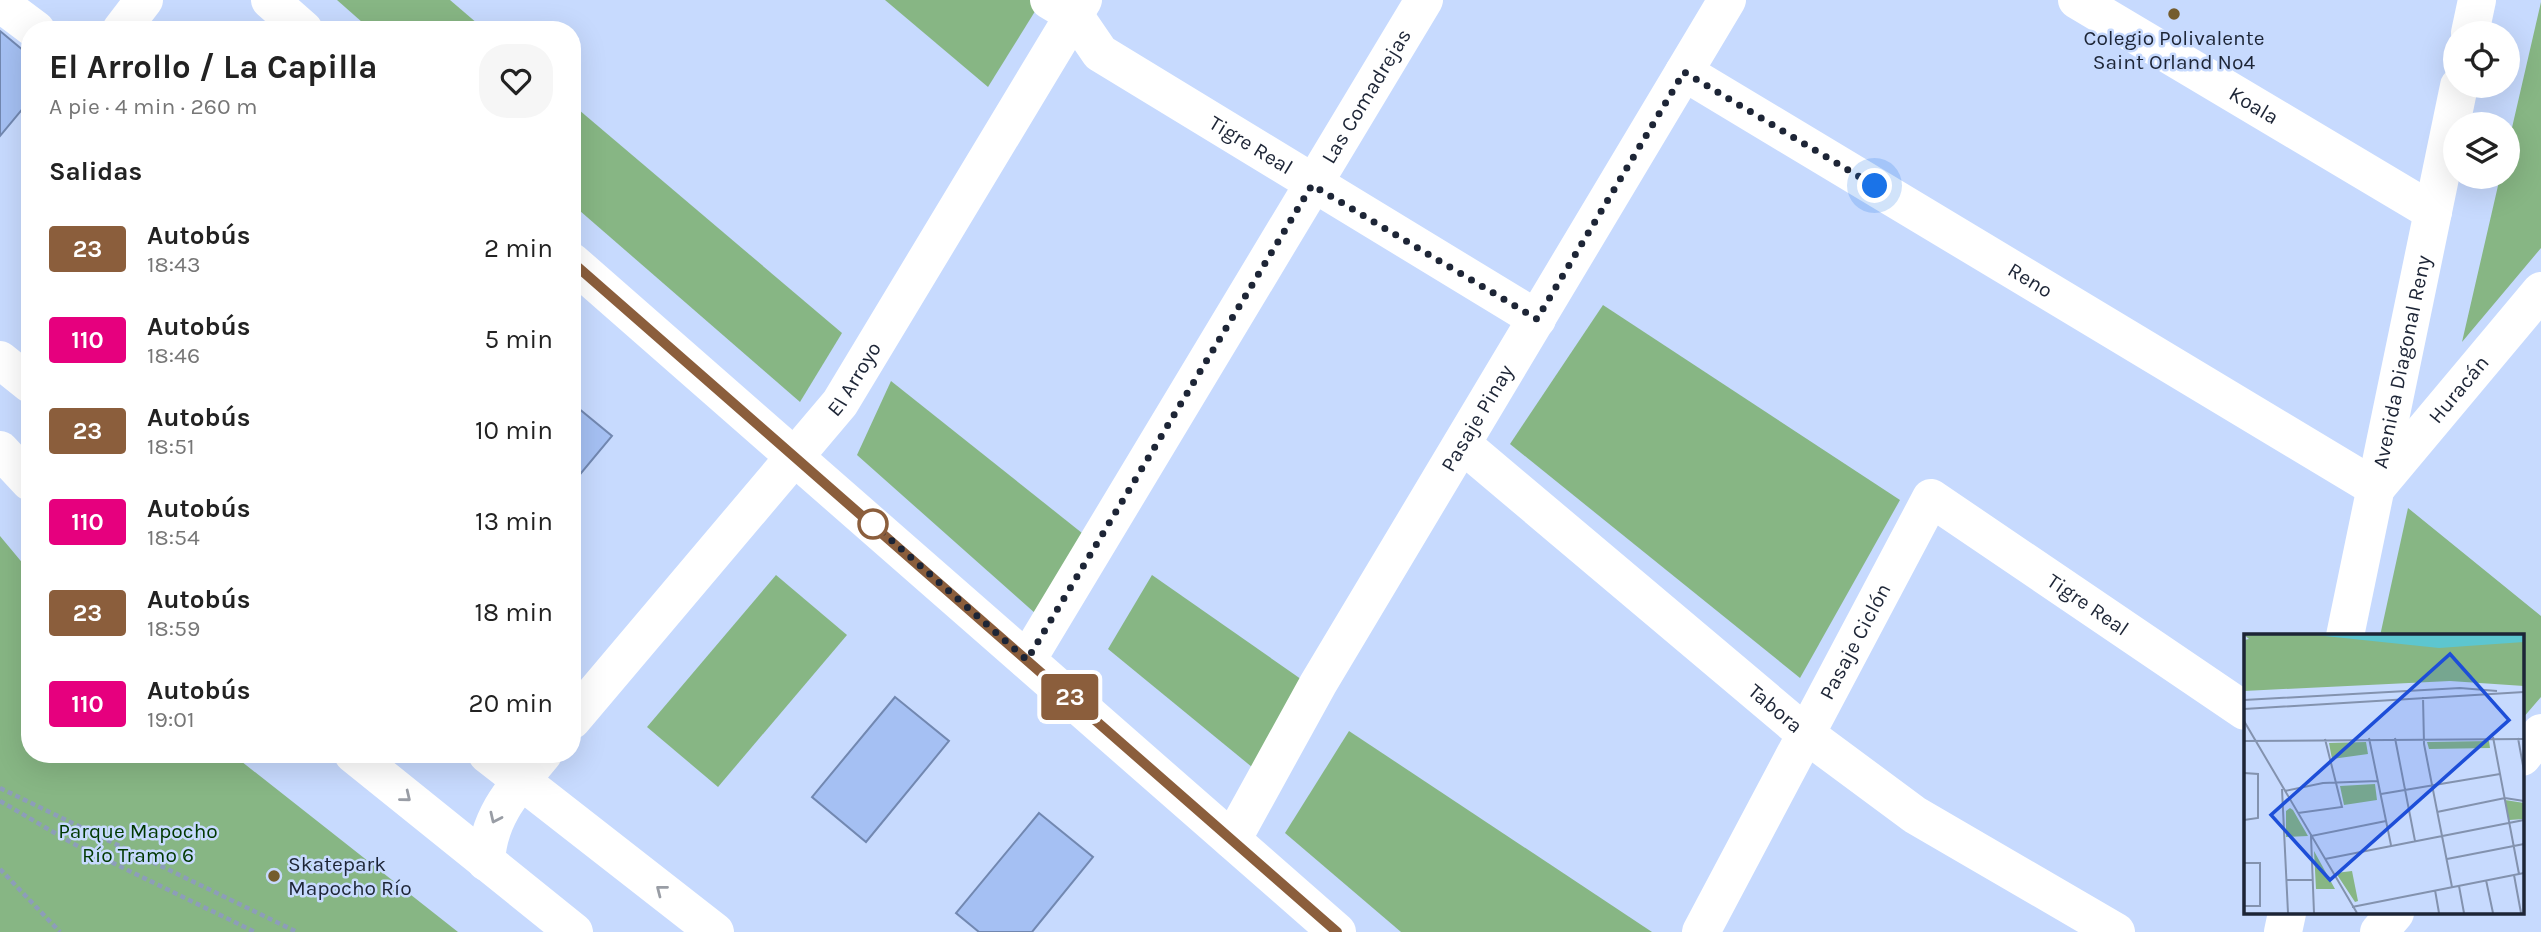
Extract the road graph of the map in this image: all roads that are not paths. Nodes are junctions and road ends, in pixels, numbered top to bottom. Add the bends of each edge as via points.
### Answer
1 (144, 0) edge
2 (270, 0) edge
3 (1424, 0) edge
4 (1727, 0) edge
5 (2077, 0) edge
6 (2477, 0) edge
7 (0, 3) edge
8 (1069, 5) edge
9 (24, 21) edge
10 (128, 21) edge
11 (294, 21) edge
12 (2473, 21) edge
13 (1684, 72) junction
14 (2457, 98) edge
15 (1312, 185) junction
16 (2433, 212) junction
17 (581, 270) edge
18 (2541, 291) edge
19 (1537, 319) junction
20 (0, 360) edge
21 (21, 377) edge
22 (1462, 444) junction
23 (0, 450) edge
24 (797, 456) junction
25 (21, 472) edge
26 (2376, 488) junction
27 (1931, 498) joint
28 (2345, 634) edge
29 (1027, 660) junction
30 (581, 709) edge
31 (2244, 711) edge
32 (2541, 733) edge
33 (1807, 735) junction
34 (2524, 754) edge
35 (364, 763) edge
36 (532, 768) edge
37 (1233, 840) junction
38 (486, 862) junction
39 (2287, 914) edge
40 (2394, 914) edge
41 (574, 932) edge
42 (715, 932) edge
43 (1337, 932) edge
44 (1701, 932) edge
45 (2116, 932) edge
46 (2283, 932) edge
47 (2379, 932) edge

1 - 10 street
2 - 11 street
3 - 15 street, Las Comadrejas
4 - 13 street, Pasaje Pinay
5 - 16 street, Koala
6 - 12 street
7 - 9 street
8 - 15 street, Tigre Real via 1100,53
8 - 24 street, El Arroyo via 867,362
13 - 19 street, Pasaje Pinay
13 - 26 street, Reno
14 - 16 street, Avenida Diagonal Reny
15 - 19 street, Tigre Real
15 - 29 street, Las Comadrejas
16 - 26 street, Avenida Diagonal Reny
17 - 24 street
18 - 26 street, Huracán
19 - 22 street, Pasaje Pinay
20 - 21 street
22 - 33 street, Tabora
22 - 37 street, Pasaje Pinay via 1318,684
23 - 25 street
24 - 29 street
24 - 30 street, El Arroyo
26 - 28 street, Avenida Diagonal Reny
27 - 31 street, Tigre Real
27 - 33 street, Pasaje Ciclón
29 - 37 street
32 - 34 street
33 - 44 street, Pasaje Ciclón
33 - 45 street, Tabora via 1915,815
35 -> 38 street
36 -> 38 street via 496,814
42 -> 36 street
37 - 43 street
38 - 41 street
39 - 46 street
40 - 47 street

